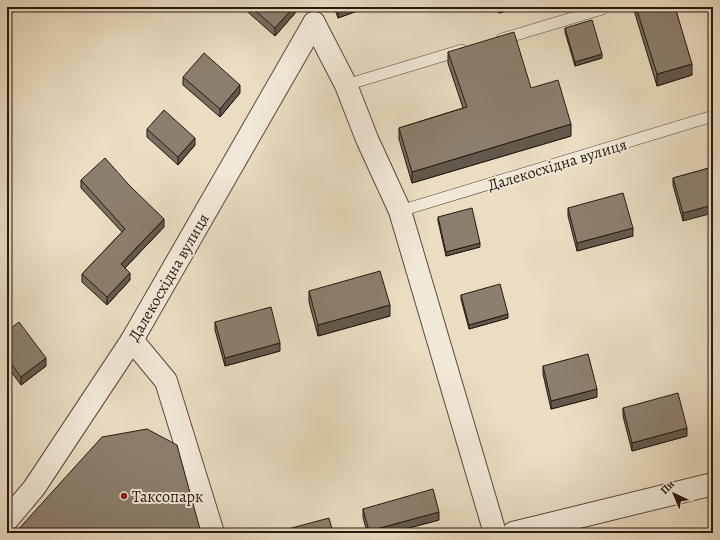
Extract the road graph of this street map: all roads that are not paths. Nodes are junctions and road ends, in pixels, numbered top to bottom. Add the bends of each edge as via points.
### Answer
1 (604, 7) edge
2 (489, 42) edge
3 (474, 47) edge
4 (346, 85) junction
5 (713, 116) edge
6 (400, 211) junction
7 (132, 340) junction
8 (713, 484) edge
9 (7, 520) edge
10 (212, 533) edge
11 (495, 533) edge
12 (513, 533) edge

1 - 2 lane
3 - 4 lane
4 - 6 street
4 - 7 street, Далекосхідна вулиця via 314,23
5 - 6 lane, Далекосхідна вулиця
6 - 11 street
7 - 9 street, Далекосхідна вулиця via 34,488
7 - 10 street via 166,381
8 - 12 street

